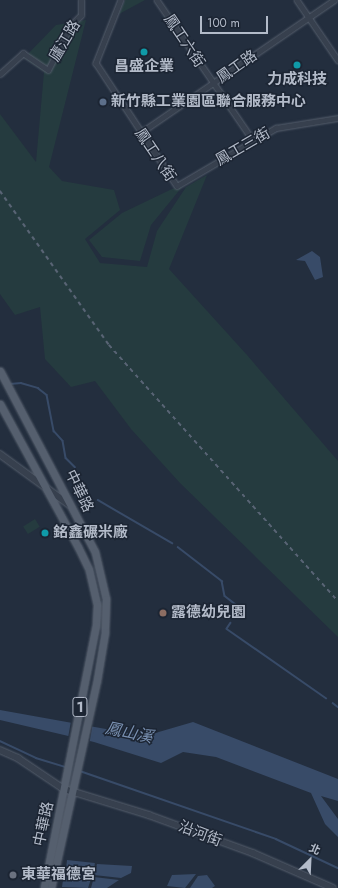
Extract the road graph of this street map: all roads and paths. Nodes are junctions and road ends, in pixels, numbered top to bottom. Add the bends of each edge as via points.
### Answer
1 (81, 0) edge
2 (121, 0) edge
3 (157, 0) edge
4 (297, 0) edge
5 (334, 0) edge
6 (308, 18) junction
7 (338, 60) edge
8 (0, 74) edge
9 (213, 84) junction
10 (338, 118) edge
11 (140, 133) junction
12 (253, 140) junction
13 (177, 186) joint
14 (0, 371) edge
15 (0, 404) edge
16 (0, 454) edge
17 (43, 483) junction
18 (75, 509) junction
19 (0, 750) edge
20 (64, 789) junction
21 (73, 791) junction
22 (44, 888) edge
23 (51, 888) edge
24 (333, 888) edge

1 - 8 street, 廬江路 via 81,15 71,25 48,70 23,52
2 - 11 street, 鳳工八街 via 96,63
3 - 9 street, 鳳工六街
4 - 6 street
5 - 6 street, 鳳工路
6 - 7 street
6 - 9 street, 鳳工路
9 - 11 street, 鳳工路
9 - 12 street, 鳳工六街
10 - 12 street, 鳳工三街 via 276,128
11 - 13 street, 鳳工八街
12 - 13 street, 鳳工三街
14 - 18 main road, 中華路 / 1
15 - 17 main road, 中華路 / 1
16 - 17 street
17 - 18 street
17 - 20 main road, 中華路 / 1 via 89,570 96,605 96,625
18 - 21 main road, 中華路 / 1 via 95,552 103,580 105,632
19 - 20 street via 18,758
20 - 21 street, 沿河街
20 - 22 main road, 中華路 / 1
21 - 23 main road, 中華路 / 1
21 - 24 street, 沿河街 via 149,815 253,854

